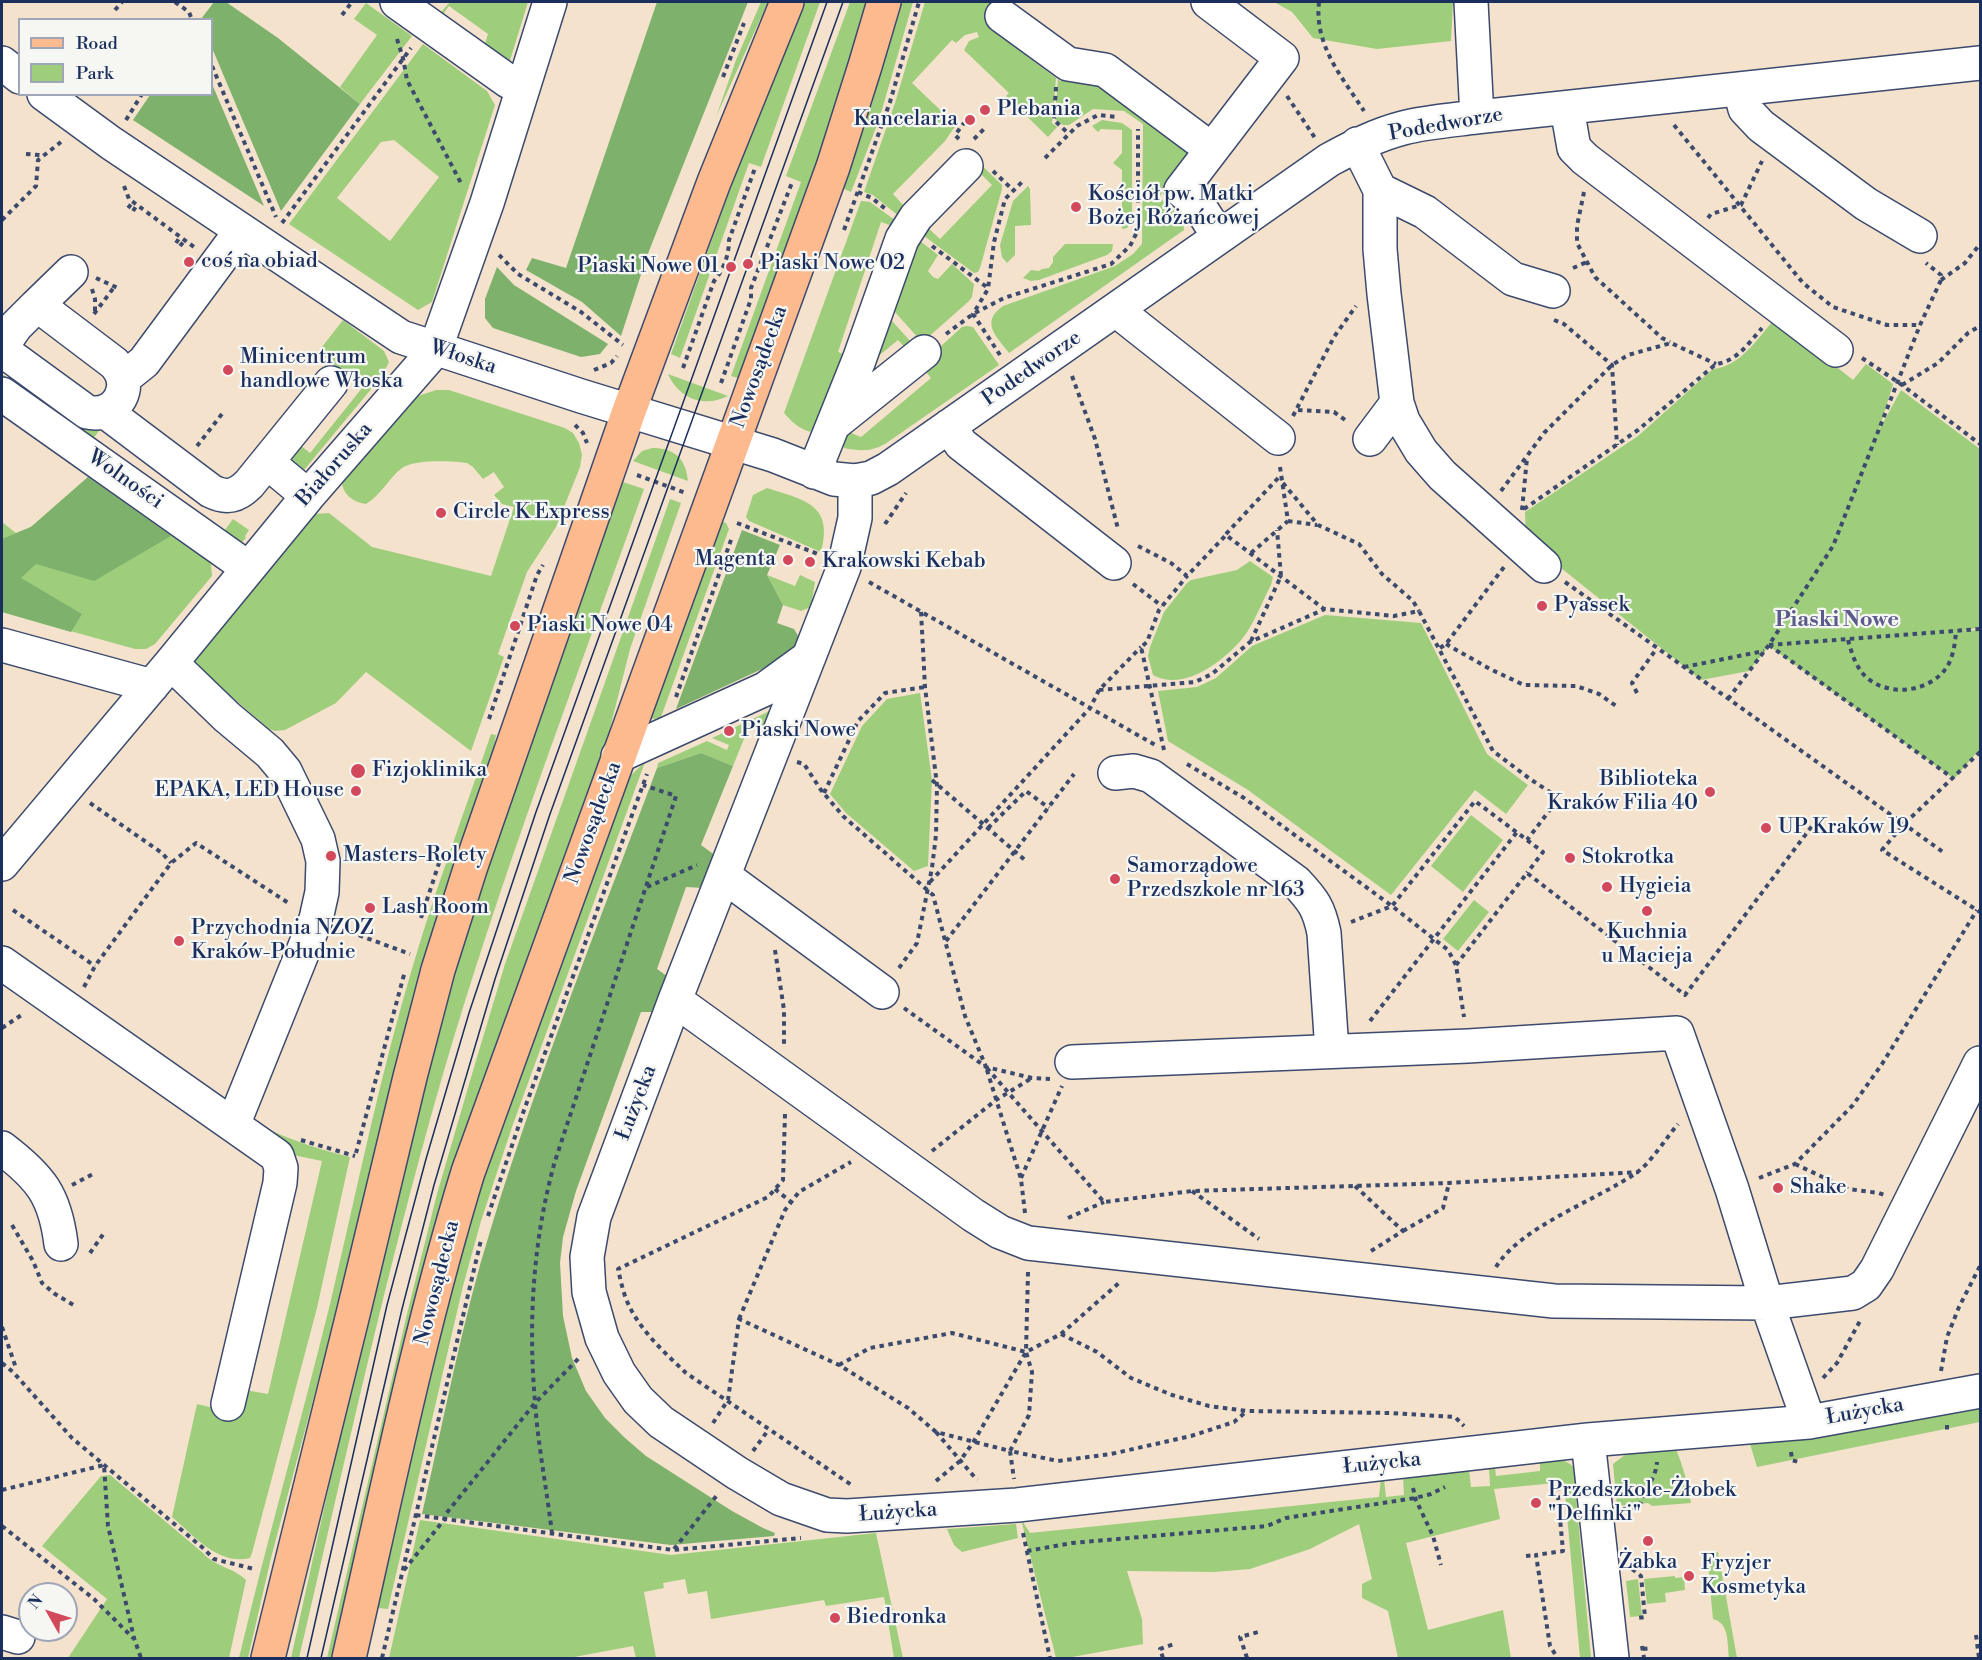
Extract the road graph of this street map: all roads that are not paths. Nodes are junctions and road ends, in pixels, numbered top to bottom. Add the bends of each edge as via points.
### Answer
1 (550, 2) edge
2 (787, 2) edge
3 (884, 2) edge
4 (1208, 2) edge
5 (1471, 2) edge
6 (395, 15) edge
7 (1002, 16) dead end
8 (2, 63) edge
9 (1980, 63) edge
10 (18, 75) edge
11 (522, 89) junction
12 (1740, 90) junction
13 (47, 96) edge
14 (1567, 108) junction
15 (1477, 117) junction
16 (1369, 140) junction
17 (1211, 149) junction
18 (970, 152) road end
19 (1380, 190) junction
20 (255, 225) junction
21 (1920, 236) dead end
22 (1219, 237) junction
23 (71, 272) dead end
24 (1563, 279) road end
25 (36, 306) junction
26 (1116, 310) junction
27 (2, 348) edge
28 (435, 350) junction
29 (1836, 350) road end
30 (924, 352) road end
31 (124, 378) junction
32 (332, 383) dead end
33 (2, 394) edge
34 (1397, 403) junction
35 (629, 411) junction
36 (106, 412) junction
37 (834, 424) junction
38 (949, 426) junction
39 (1370, 439) road end
40 (732, 443) junction
41 (1279, 451) road end
42 (267, 462) junction
43 (814, 472) junction
44 (855, 482) junction
45 (308, 496) junction
46 (1117, 549) road end
47 (1532, 556) road end
48 (248, 568) junction
49 (2, 645) edge
50 (809, 657) junction
51 (161, 674) junction
52 (618, 756) junction
53 (1115, 773) dead end
54 (729, 862) junction
55 (2, 864) edge
56 (2, 963) edge
57 (675, 1000) junction
58 (895, 1002) road end
59 (1340, 1051) junction
60 (1980, 1063) edge
61 (1069, 1070) road end
62 (233, 1125) junction
63 (2, 1148) edge
64 (76, 1249) road end
65 (1767, 1303) junction
66 (1980, 1390) edge
67 (228, 1404) dead end
68 (1809, 1422) junction
69 (1588, 1440) junction
70 (268, 1659) edge
71 (349, 1659) edge
72 (1612, 1659) edge

1 - 11 street, Białoruska
2 - 35 main road via 714,182
3 - 40 main road, Nowosądecka via 833,167
4 - 17 street via 1282,58
5 - 15 street
6 - 11 street via 428,24
7 - 17 street via 1068,64 1105,70
8 - 10 street
9 - 12 street, Podedworze
11 - 28 street, Białoruska
12 - 14 street, Podedworze
12 - 21 street via 1745,109 1761,126 1866,204
13 - 20 street, Włoska via 111,143
14 - 15 street, Podedworze
14 - 29 street via 1574,148 1585,159
15 - 16 street, Podedworze via 1404,128
16 - 19 street
16 - 22 street, Podedworze via 1329,160
17 - 22 street via 1181,190 1198,204
18 - 37 street via 902,239
19 - 24 street via 1425,212 1513,279
19 - 34 street via 1380,249
20 - 28 street, Włoska via 401,337
20 - 31 street via 144,362
22 - 26 street, Podedworze
23 - 25 street
25 - 27 street
25 - 31 street via 114,363
26 - 38 street, Podedworze
26 - 41 street
27 - 36 street via 78,408 96,414
28 - 35 street, Włoska
28 - 45 street, Białoruska
30 - 37 street
31 - 36 street via 122,396
32 - 42 street
33 - 48 street, Wolności
34 - 39 street
34 - 47 street via 1403,421 1426,458
35 - 40 street, Włoska
35 - 70 main road via 438,970
36 - 42 street via 212,491 228,496 243,490
37 - 43 street
38 - 44 street, Podedworze via 888,469
38 - 46 street via 961,444
40 - 43 street
40 - 52 main road, Nowosądecka
42 - 45 street
43 - 44 street
44 - 50 street, Łużycka via 855,518 844,567
45 - 48 street, Białoruska
48 - 51 street, Białoruska
49 - 51 street
50 - 52 street via 765,689
50 - 54 street, Łużycka
51 - 55 street, Białoruska
51 - 62 street via 227,717 270,753 285,771 318,839 323,861 322,892 315,919
52 - 71 main road, Nowosądecka via 450,1230
53 - 59 street via 1134,771 1151,776 1296,882 1313,900 1324,933
54 - 57 street, Łużycka
54 - 58 street via 769,911
56 - 62 street
57 - 65 street via 1000,1232 1028,1244 1576,1302
57 - 69 street, Łużycka via 594,1217 587,1257 589,1292 602,1338 638,1400 661,1422 781,1499 827,1515 847,1516 1017,1505
59 - 61 street
59 - 65 street via 1677,1033
60 - 65 street via 1866,1285 1854,1293
62 - 67 street via 277,1156 281,1168
63 - 64 street via 45,1188
65 - 68 street
66 - 68 street, Łużycka
68 - 69 street, Łużycka
69 - 72 street

